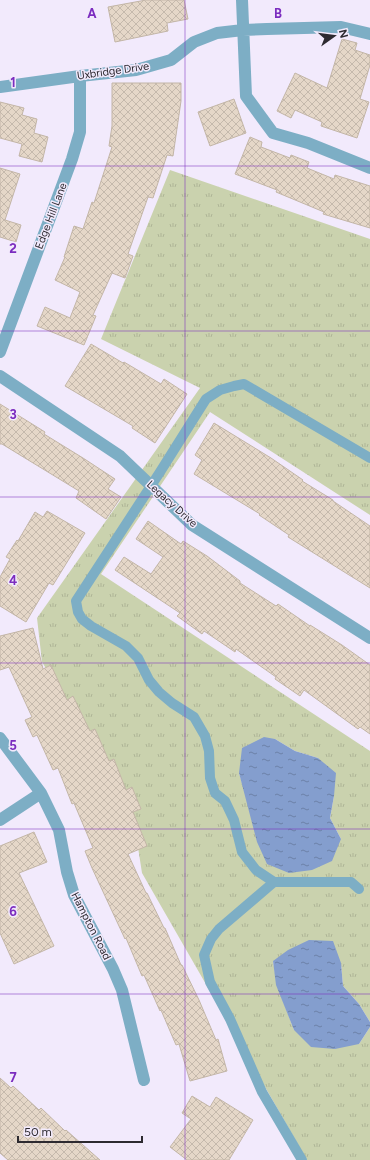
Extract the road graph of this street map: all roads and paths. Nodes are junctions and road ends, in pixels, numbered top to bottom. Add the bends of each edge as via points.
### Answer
1 (242, 0) edge
2 (243, 30) junction
3 (370, 34) edge
4 (80, 76) junction
5 (0, 87) edge
6 (370, 168) edge
7 (0, 352) edge
8 (0, 376) edge
9 (370, 458) edge
10 (151, 486) junction
11 (370, 638) edge
12 (0, 738) edge
13 (41, 793) junction
14 (0, 820) edge
15 (274, 882) junction
16 (359, 889) dead end
17 (144, 1080) dead end
18 (302, 1160) edge

1 - 2 street
2 - 3 street, Uxbridge Drive via 341,27
2 - 4 street, Uxbridge Drive via 217,33 194,42 171,60 136,70
2 - 6 street via 246,96 273,133 308,143
4 - 5 street, Uxbridge Drive
4 - 7 street, Edge Hill Lane via 80,132
8 - 10 street, Legacy Drive via 120,456
9 - 10 lane via 244,384 220,390 206,399
10 - 11 street, Legacy Drive via 192,525
10 - 15 lane via 76,601 78,612 82,620 126,646 138,658 149,680 159,692 194,717 205,736 209,751 210,778 215,793 225,801 234,820 242,852 256,870
12 - 13 street, Hampton Road
13 - 14 street
13 - 17 street, Hampton Road via 59,830 74,895 122,990
15 - 16 lane via 351,882
15 - 18 lane via 219,929 211,939 204,956 210,982 230,1019 262,1092

